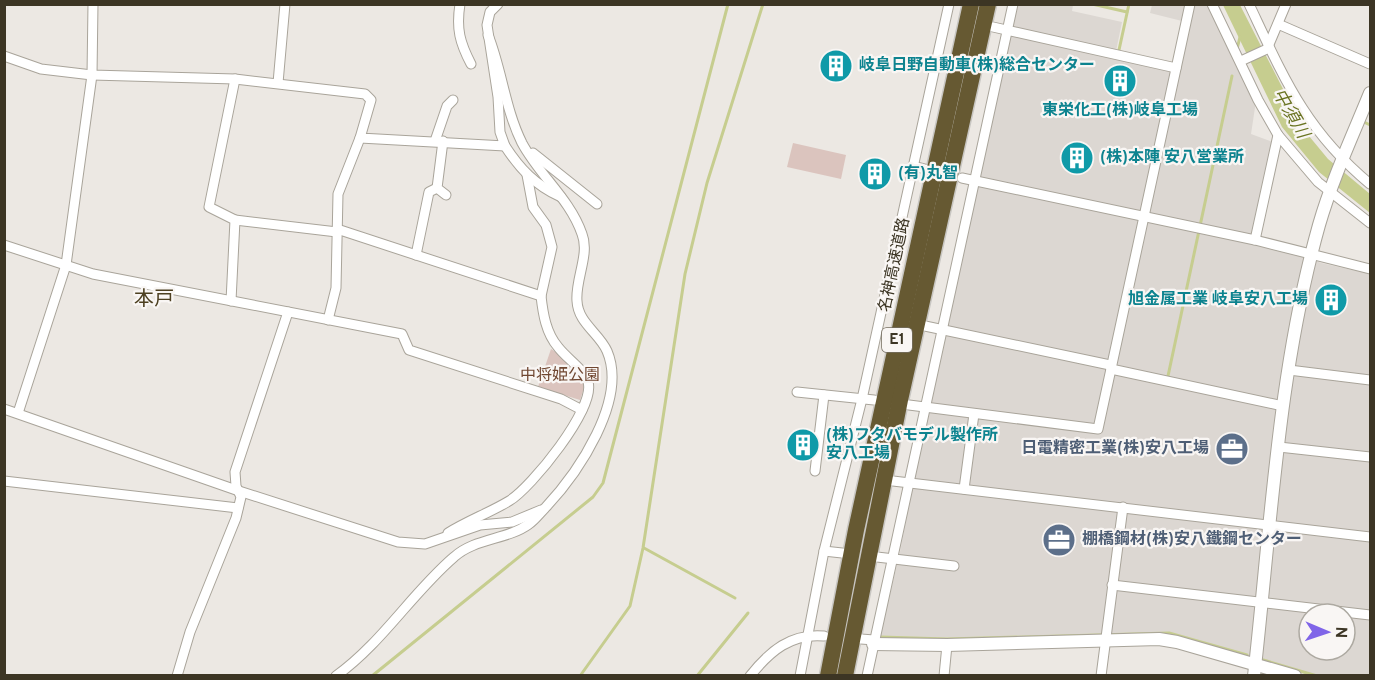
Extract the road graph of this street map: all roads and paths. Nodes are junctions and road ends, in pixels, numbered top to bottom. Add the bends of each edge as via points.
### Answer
1 (93, 4) edge
2 (285, 4) edge
3 (460, 4) edge
4 (498, 4) edge
5 (948, 4) edge
6 (972, 4) edge
7 (988, 4) edge
8 (1013, 4) edge
9 (1190, 4) edge
10 (1212, 4) edge
11 (1249, 4) edge
12 (1286, 4) edge
13 (946, 17) junction
14 (959, 20) dead end
15 (1278, 24) junction
16 (993, 27) dead end
17 (1007, 30) junction
18 (488, 35) junction
19 (1268, 47) junction
20 (4, 56) edge
21 (1243, 60) dead end
22 (471, 64) dead end
23 (1371, 64) edge
24 (1176, 68) junction
25 (92, 75) junction
26 (235, 79) junction
27 (278, 82) junction
28 (1371, 93) edge
29 (453, 100) dead end
30 (1278, 135) junction
31 (360, 138) junction
32 (439, 141) junction
33 (523, 144) junction
34 (504, 146) junction
35 (1342, 161) junction
36 (913, 166) junction
37 (925, 169) dead end
38 (528, 176) junction
39 (962, 178) dead end
40 (973, 179) junction
41 (1371, 184) edge
42 (437, 188) junction
43 (1330, 191) junction
44 (446, 195) dead end
45 (563, 198) junction
46 (597, 204) dead end
47 (1143, 216) junction
48 (235, 220) junction
49 (1371, 223) edge
50 (337, 231) junction
51 (1255, 240) junction
52 (4, 245) edge
53 (416, 255) junction
54 (1311, 256) junction
55 (66, 265) junction
56 (1371, 269) edge
57 (541, 296) junction
58 (231, 301) junction
59 (288, 312) junction
60 (881, 314) junction
61 (892, 317) dead end
62 (328, 320) junction
63 (925, 326) dead end
64 (940, 331) junction
65 (1111, 367) junction
66 (1289, 370) junction
67 (1371, 380) edge
68 (797, 392) dead end
69 (824, 395) junction
70 (862, 399) junction
71 (874, 400) dead end
72 (909, 405) dead end
73 (1283, 406) junction
74 (923, 408) junction
75 (4, 409) edge
76 (582, 410) junction
77 (18, 413) junction
78 (974, 414) junction
79 (1279, 447) junction
80 (1371, 457) edge
81 (815, 471) dead end
82 (845, 475) junction
83 (856, 475) dead end
84 (893, 480) dead end
85 (4, 481) edge
86 (907, 483) junction
87 (964, 489) junction
88 (238, 491) junction
89 (1123, 507) junction
90 (238, 508) junction
91 (546, 508) junction
92 (1270, 524) junction
93 (856, 530) junction
94 (1371, 537) edge
95 (442, 539) junction
96 (824, 551) junction
97 (842, 553) dead end
98 (877, 557) dead end
99 (891, 560) junction
100 (954, 566) dead end
101 (1113, 585) junction
102 (1262, 602) junction
103 (1371, 615) edge
104 (807, 634) junction
105 (824, 636) dead end
106 (861, 639) dead end
107 (1105, 639) junction
108 (873, 642) junction
109 (947, 645) junction
110 (1254, 670) edge
111 (177, 675) edge
112 (336, 675) edge
113 (750, 675) edge
114 (800, 675) edge
115 (823, 675) edge
116 (828, 675) edge
117 (845, 675) edge
118 (867, 675) edge
119 (944, 675) edge
120 (1101, 675) edge
121 (1295, 675) edge

1 - 25 street
2 - 27 street
3 - 22 street via 459,43
4 - 18 street via 490,12
5 - 13 street
6 - 93 highway, 名神高速道路 / E1
7 - 117 highway, 名神高速道路 / E1 via 900,400
8 - 17 street
9 - 24 street
10 - 30 street
11 - 19 street
12 - 15 street
13 - 14 street
13 - 36 street
15 - 19 street
15 - 23 street
16 - 17 street
17 - 24 street
17 - 40 street
18 - 33 street
18 - 34 street
19 - 21 street
19 - 35 street via 1312,125
20 - 25 street via 41,69
24 - 47 street
25 - 26 street
25 - 55 street
26 - 27 street
26 - 48 street via 209,207
27 - 31 street via 365,94 371,100
28 - 35 street
29 - 32 street via 447,106
30 - 43 street
30 - 51 street
31 - 32 street
31 - 50 street via 338,194
32 - 34 street
32 - 42 street
33 - 45 street
33 - 46 street
34 - 38 street
35 - 41 street
35 - 43 street
36 - 37 street
36 - 60 street
38 - 45 street via 538,186
38 - 57 street via 533,207 546,225 552,247
39 - 40 street
40 - 47 street
40 - 64 street
42 - 44 street
42 - 53 street via 429,192
43 - 49 street
43 - 54 street
45 - 91 street via 583,236 577,300 580,316 605,346 614,376 596,438
47 - 51 street
47 - 65 street
48 - 50 street
48 - 58 street
50 - 53 street
50 - 62 street via 336,288
51 - 54 street
52 - 55 street
53 - 57 street
54 - 56 street
54 - 66 street
55 - 58 street via 93,274
55 - 77 street
57 - 76 street via 545,325 556,346 588,382
58 - 59 street
59 - 62 street
59 - 88 street via 235,472
60 - 61 street
60 - 70 street
62 - 76 street via 402,334 409,350 561,399
63 - 64 street
64 - 65 street
64 - 74 street
65 - 73 street
65 - 78 street via 1098,429
66 - 67 street
66 - 73 street
68 - 69 street
69 - 70 street
69 - 81 street
70 - 71 street
70 - 82 street
72 - 74 street
73 - 79 street
74 - 78 street
74 - 86 street
75 - 77 street
76 - 95 street via 536,479 510,501 474,517
77 - 88 street
78 - 87 street
79 - 80 street
79 - 92 street
82 - 83 street
82 - 96 street
84 - 86 street
85 - 90 street
86 - 87 street
86 - 99 street
87 - 89 street
88 - 90 street
88 - 95 street via 398,542 425,544
89 - 92 street
89 - 101 street
90 - 111 street
91 - 95 street via 512,522 480,525
91 - 112 street via 529,525 468,547 455,556
92 - 94 street
92 - 102 street
93 - 115 highway
93 - 116 highway, 名神高速道路 / E1
96 - 97 street
96 - 104 street
98 - 99 street
99 - 100 street
99 - 108 street
101 - 102 street
101 - 107 street
102 - 103 street
102 - 110 street
104 - 105 street
104 - 113 street via 768,653
104 - 114 street
106 - 108 street
107 - 109 street
107 - 110 street via 1177,642
107 - 120 street
108 - 109 street
108 - 118 street
109 - 119 street
110 - 121 street

